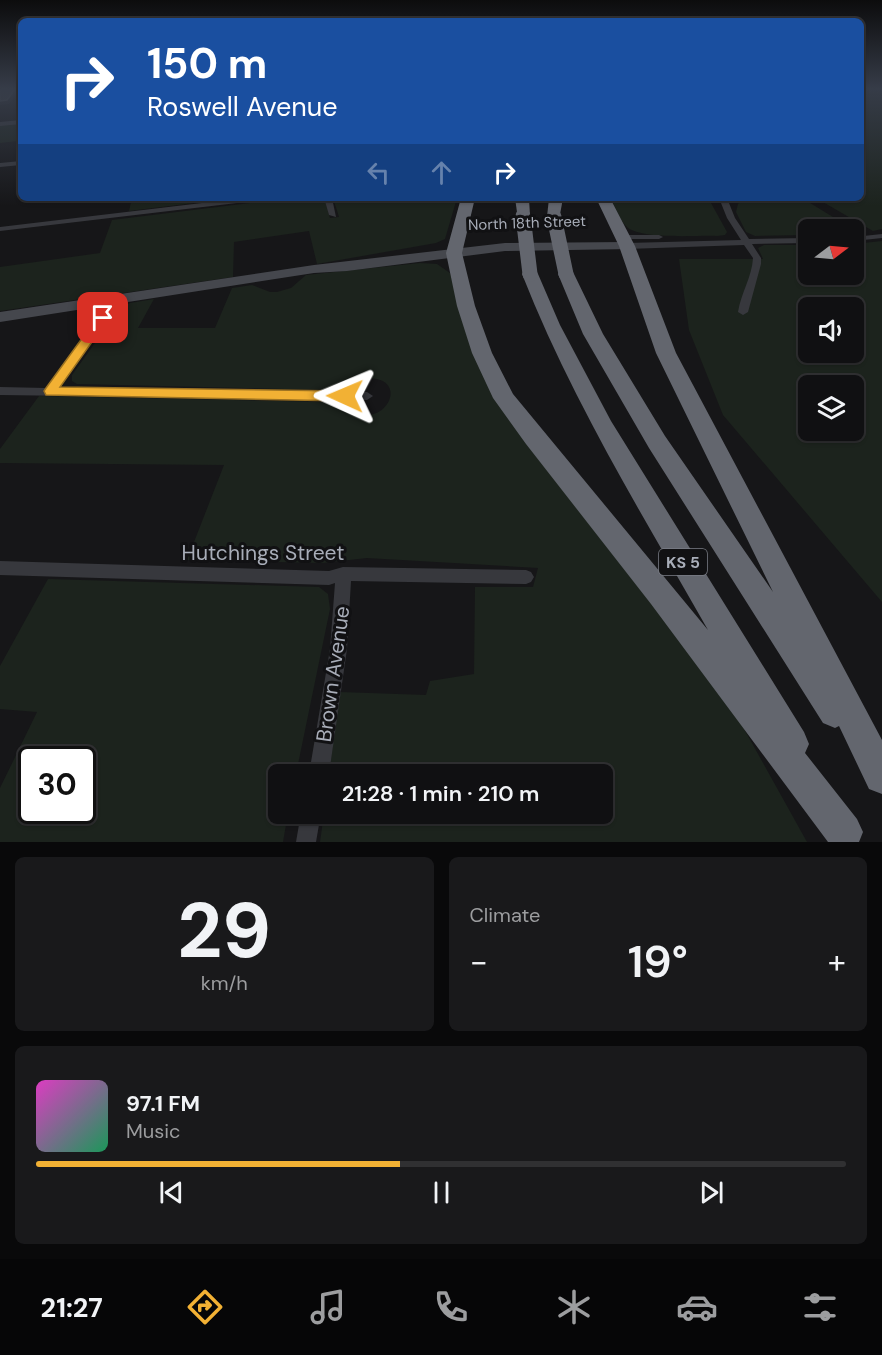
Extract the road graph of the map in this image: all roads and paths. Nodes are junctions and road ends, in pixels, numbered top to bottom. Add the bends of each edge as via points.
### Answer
1 (18, 163) edge
2 (0, 165) edge
3 (238, 201) edge
4 (329, 201) edge
5 (467, 201) edge
6 (522, 201) edge
7 (556, 201) edge
8 (605, 201) edge
9 (728, 201) edge
10 (333, 215) dead end
11 (0, 229) edge
12 (882, 236) edge
13 (864, 238) edge
14 (798, 240) edge
15 (625, 241) junction
16 (744, 241) junction
17 (454, 248) junction
18 (116, 299) junction
19 (743, 312) dead end
20 (0, 317) edge
21 (0, 390) edge
22 (50, 391) junction
23 (367, 396) dead end
24 (0, 568) edge
25 (343, 574) junction
26 (526, 576) dead end
27 (321, 764) edge
28 (882, 776) edge
29 (882, 783) edge
30 (309, 824) edge
31 (847, 837) edge
32 (306, 842) edge

1 - 2 street
3 - 11 street
4 - 10 street
5 - 17 highway
6 - 31 highway, KS 5, bridge via 530,274 551,325 603,426
7 - 29 highway, KS 5, bridge via 554,217 566,274 593,334 657,442
8 - 15 highway
9 - 16 street via 730,218
12 - 13 street
14 - 16 street, North 18th Street
15 - 16 street, North 18th Street
15 - 17 main road, North 18th Street
15 - 28 highway via 666,353
16 - 19 street via 757,258 757,265 744,298
17 - 18 main road, North 18th Street
17 - 31 highway via 466,306 482,353 504,398 661,594
18 - 20 main road, North 18th Street
18 - 22 street
21 - 22 street
22 - 23 street
24 - 25 street, Hutchings Street via 328,578
25 - 26 street, Hutchings Street
25 - 27 street, Brown Avenue via 344,596
30 - 32 street

